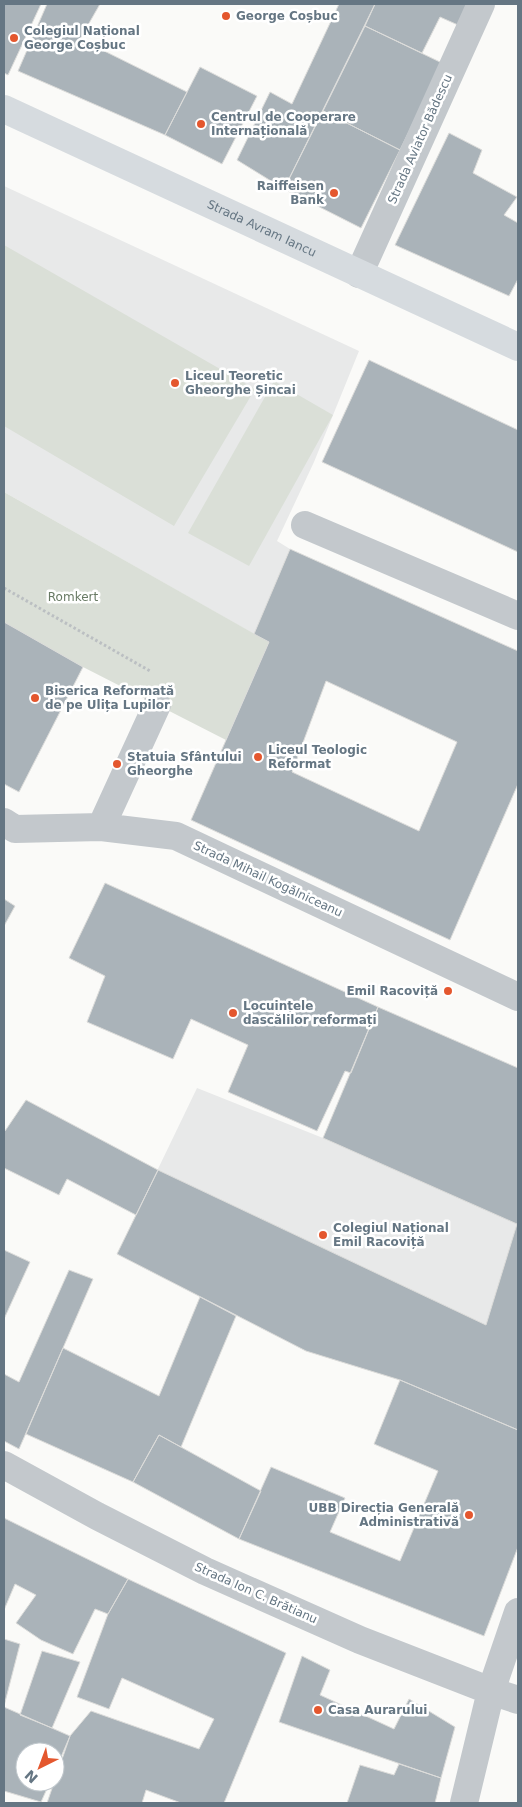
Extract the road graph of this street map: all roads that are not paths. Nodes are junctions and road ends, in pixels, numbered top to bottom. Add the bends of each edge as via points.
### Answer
1 (481, 4) edge
2 (4, 109) edge
3 (359, 274) junction
4 (518, 347) edge
5 (305, 525) dead end
6 (518, 616) edge
7 (157, 705) dead end
8 (4, 822) edge
9 (101, 828) junction
10 (518, 997) edge
11 (4, 1464) edge
12 (518, 1612) edge
13 (491, 1692) junction
14 (518, 1700) edge
15 (464, 1803) edge

1 - 3 street, Strada Aviator Bădescu
2 - 3 main road, Strada Avram Iancu
3 - 4 main road, Strada Avram Iancu
5 - 6 street
7 - 9 street
8 - 9 street, Strada Mihail Kogălniceanu via 15,829
9 - 10 street, Strada Mihail Kogălniceanu via 176,836
11 - 13 street, Strada Ion C. Brătianu via 205,1571 360,1640
12 - 13 street
13 - 14 street, Strada Ion C. Brătianu
13 - 15 street

